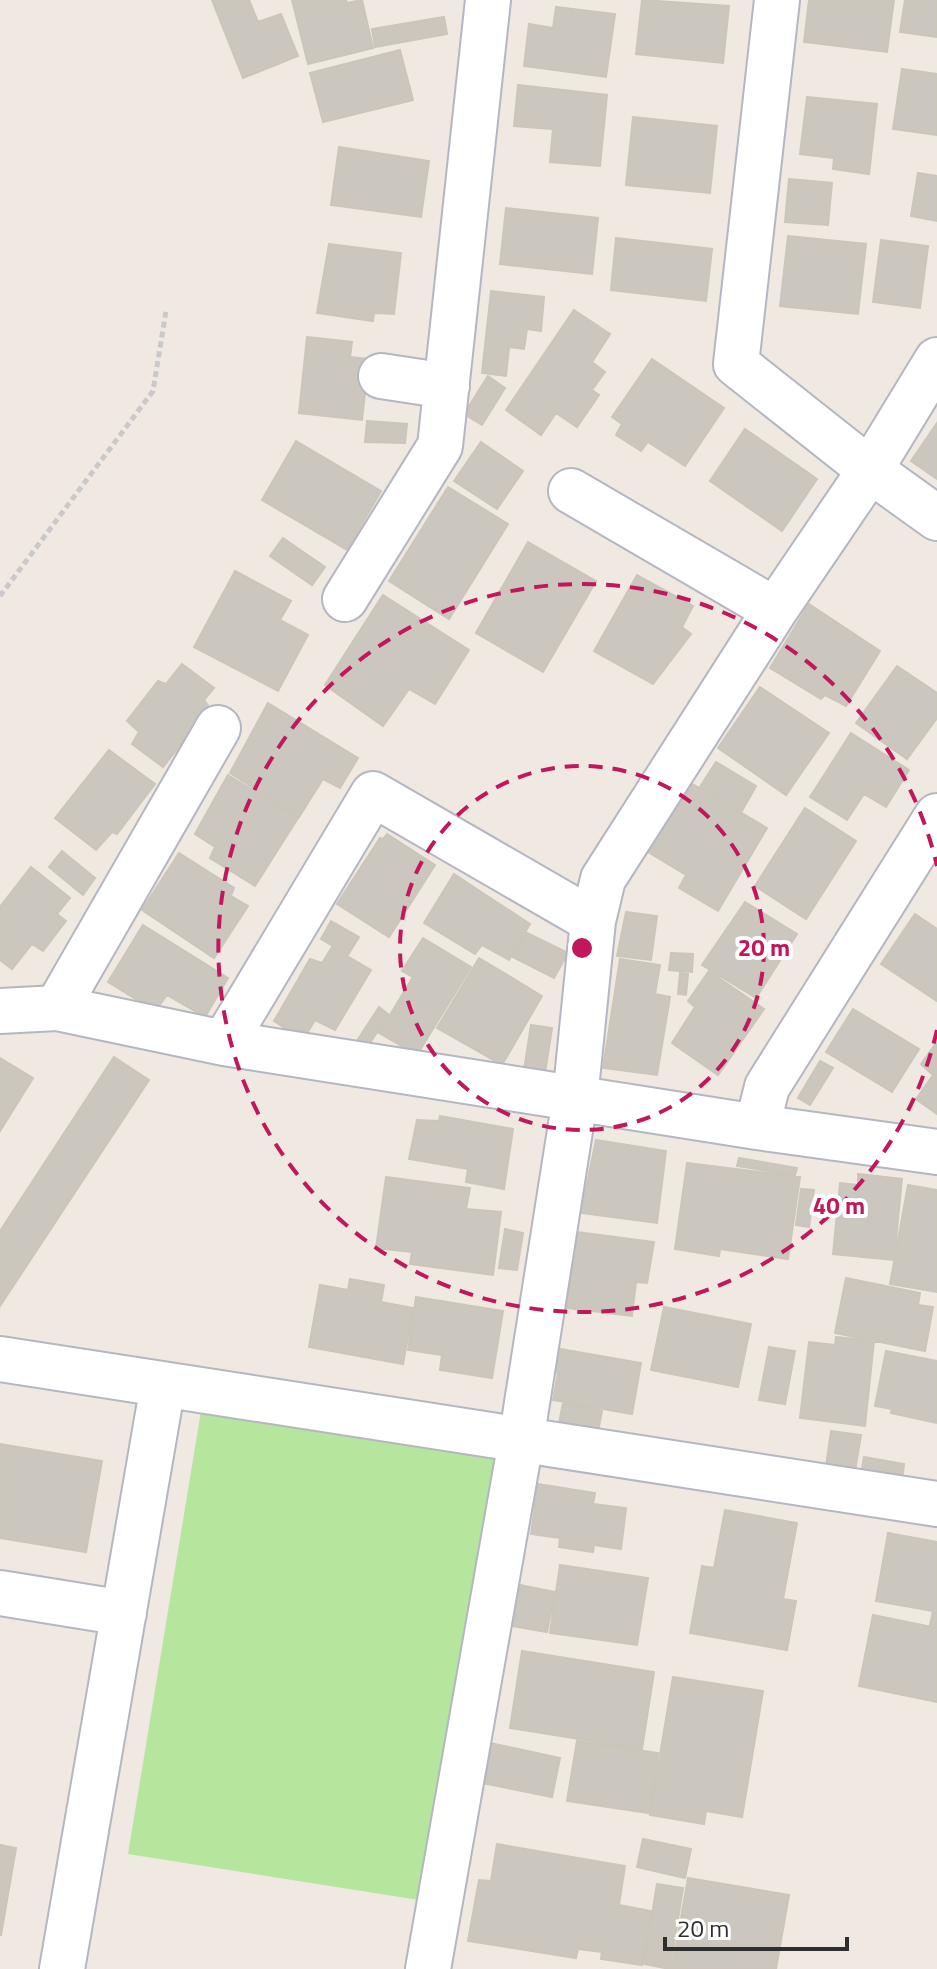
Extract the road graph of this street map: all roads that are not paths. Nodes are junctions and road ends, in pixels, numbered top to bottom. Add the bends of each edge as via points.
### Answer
1 (488, 0) edge
2 (777, 0) edge
3 (937, 360) edge
4 (381, 376) dead end
5 (447, 386) junction
6 (870, 470) junction
7 (571, 491) dead end
8 (937, 518) edge
9 (345, 599) dead end
10 (775, 610) junction
11 (218, 728) dead end
12 (937, 816) edge
13 (593, 921) junction
14 (57, 1008) junction
15 (0, 1011) edge
16 (224, 1043) junction
17 (575, 1099) junction
18 (757, 1127) junction
19 (937, 1152) edge
20 (0, 1359) edge
21 (163, 1385) junction
22 (521, 1441) junction
23 (937, 1504) edge
24 (0, 1593) edge
25 (124, 1613) junction
26 (62, 1969) edge
27 (428, 1969) edge

1 - 5 street
2 - 6 street via 736,364
3 - 6 street
4 - 5 street
5 - 9 street via 440,446
6 - 8 street
6 - 10 street
7 - 10 street
10 - 13 street via 603,879
11 - 14 street
12 - 18 street via 767,1087
13 - 16 street via 373,794
13 - 17 street
14 - 15 street
14 - 16 street
16 - 17 street
17 - 18 street
17 - 22 street
18 - 19 street
20 - 21 street
21 - 22 street
21 - 25 street
22 - 23 street
22 - 27 street
24 - 25 street
25 - 26 street

